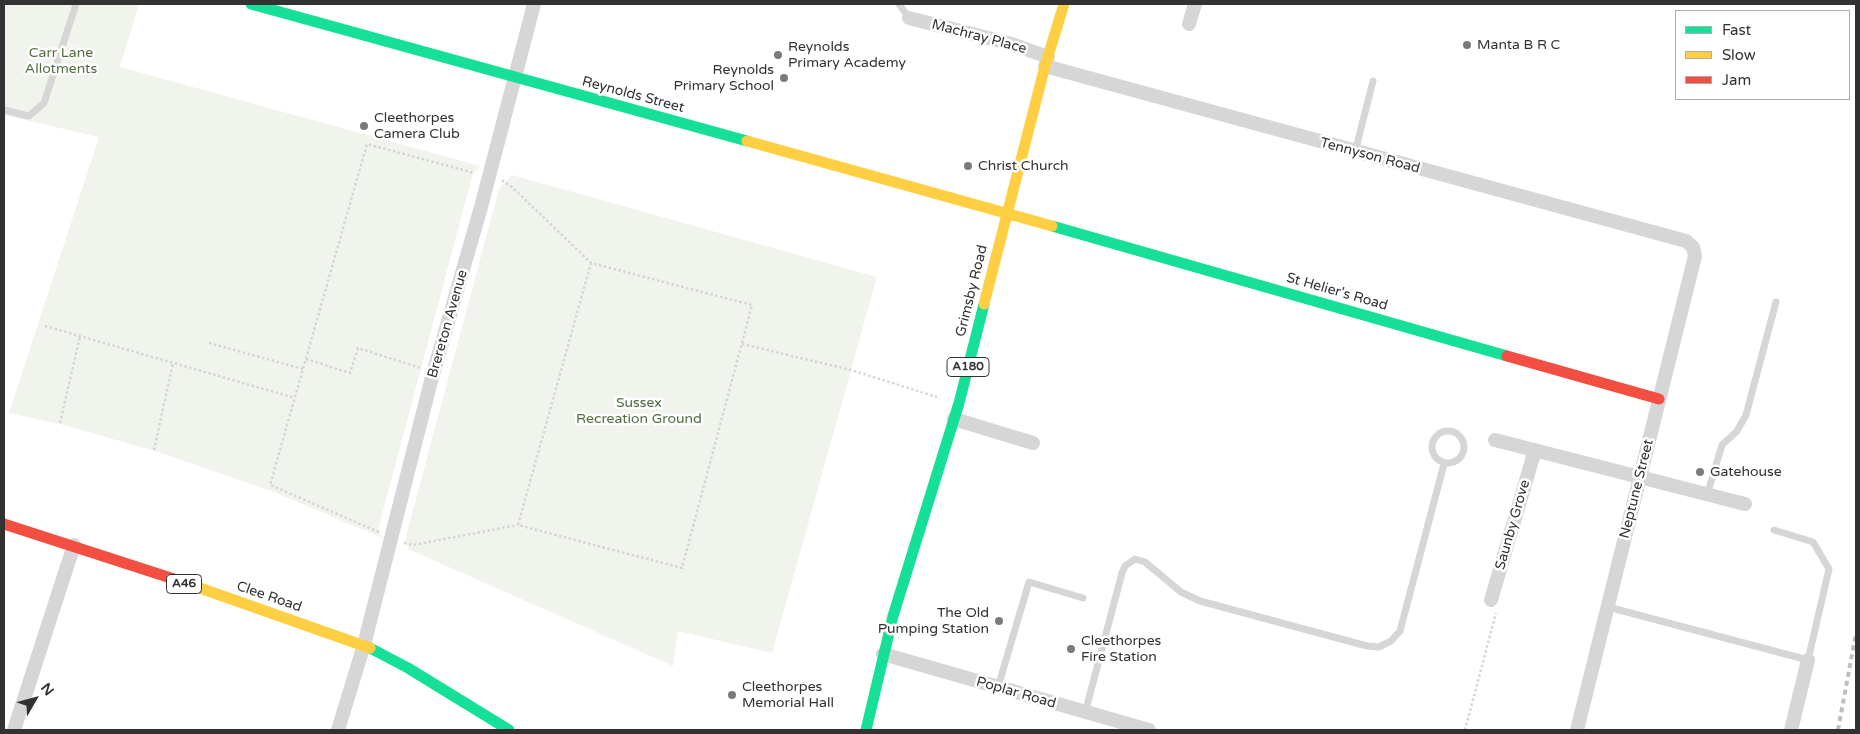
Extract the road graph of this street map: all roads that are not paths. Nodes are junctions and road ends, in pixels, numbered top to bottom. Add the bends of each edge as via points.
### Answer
1 (76, 4) edge
2 (251, 4) edge
3 (534, 4) edge
4 (899, 4) edge
5 (1064, 4) edge
6 (1195, 4) edge
7 (909, 18) joint
8 (1189, 24) dead end
9 (1047, 62) junction
10 (515, 78) junction
11 (1373, 81) dead end
12 (4, 110) edge
13 (1355, 152) junction
14 (1007, 214) junction
15 (1693, 247) joint
16 (1776, 302) dead end
17 (1659, 399) junction
18 (954, 420) junction
19 (1495, 440) dead end
20 (1033, 444) dead end
21 (1535, 450) junction
22 (1444, 464) junction
23 (1640, 477) junction
24 (1707, 495) junction
25 (1745, 504) dead end
26 (4, 524) edge
27 (1774, 530) dead end
28 (74, 545) junction
29 (1083, 598) dead end
30 (1491, 600) road end
31 (1608, 607) junction
32 (364, 645) junction
33 (883, 654) junction
34 (1808, 660) junction
35 (998, 688) junction
36 (1085, 713) junction
37 (14, 730) edge
38 (338, 730) edge
39 (509, 730) edge
40 (865, 730) edge
41 (1149, 730) edge
42 (1577, 730) edge
43 (1791, 730) edge

1 - 12 lane via 44,104 29,116
2 - 10 street, Reynolds Street
3 - 10 street, Brereton Avenue
4 - 7 lane
5 - 9 street, Grimsby Road / A180
6 - 8 street
7 - 9 street, Machray Place via 1012,44
9 - 13 street, Tennyson Road
9 - 14 street, Grimsby Road / A180
10 - 14 street, Reynolds Street
10 - 32 street, Brereton Avenue via 434,372
11 - 13 lane
13 - 15 street, Tennyson Road via 1686,241
14 - 17 street, St Helier's Road
14 - 18 street, Grimsby Road / A180
15 - 17 street, Neptune Street via 1695,256
16 - 24 lane via 1746,415 1737,432 1722,445
17 - 23 street, Neptune Street
18 - 20 street
18 - 33 street, Grimsby Road / A180
19 - 21 street
21 - 23 street
21 - 30 street, Saunby Grove
22 - 22 lane via 1434,458 1431,446 1435,436 1445,430 1456,432 1464,441 1463,453 1456,462
22 - 36 lane via 1400,632 1391,641 1379,647 1367,646 1195,599 1181,592 1145,562 1135,559 1122,572
23 - 24 street
23 - 31 street, Neptune Street
24 - 25 street
26 - 28 street, Clee Road / A46
27 - 34 lane via 1813,542 1829,569
28 - 32 street, Clee Road / A46
28 - 37 street
29 - 35 lane via 1029,582
31 - 34 lane
31 - 42 street, Neptune Street
32 - 38 street, Brereton Avenue
32 - 39 street, Clee Road / A46
33 - 35 street, Poplar Road
33 - 40 street, Grimsby Road / A180
34 - 43 street
35 - 36 street, Poplar Road
36 - 41 street, Poplar Road

